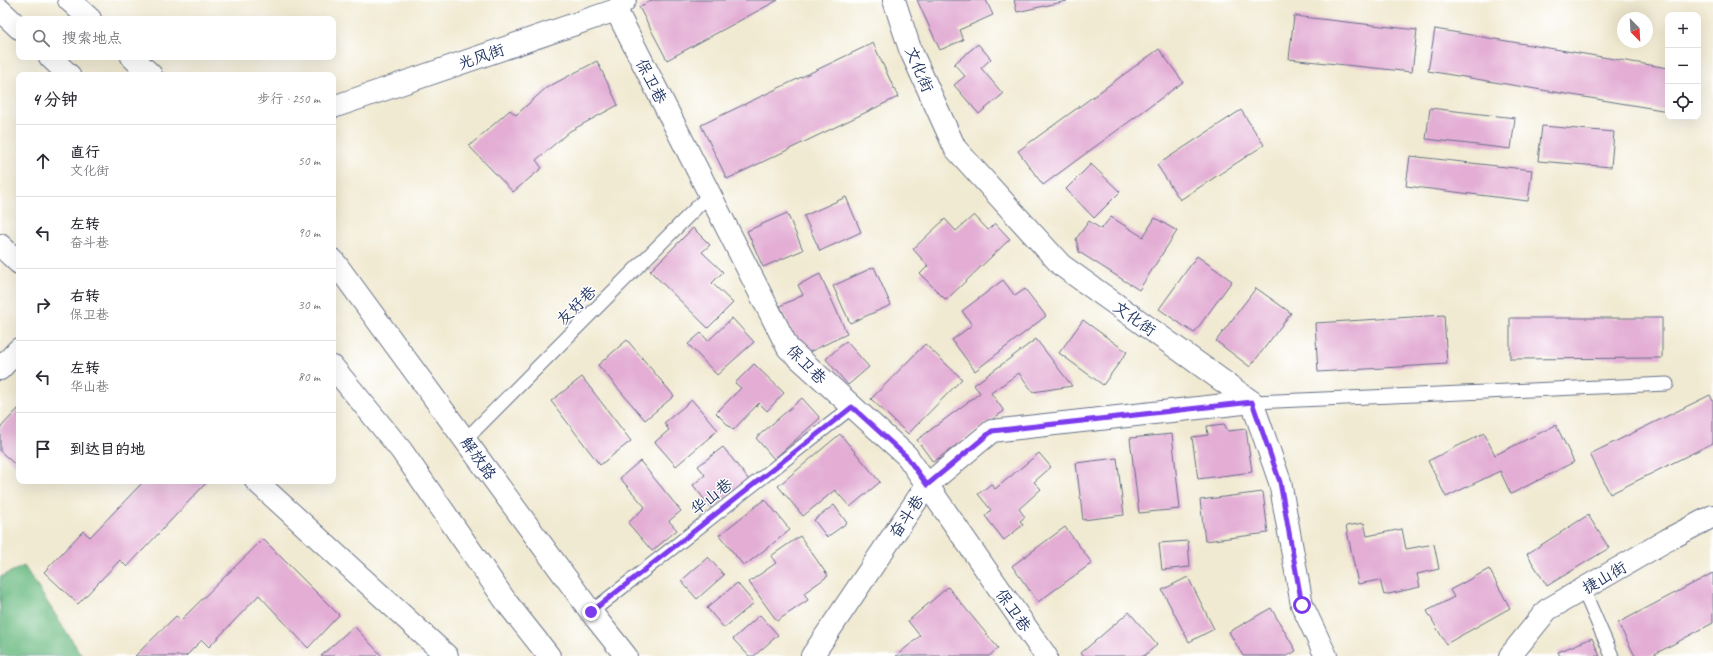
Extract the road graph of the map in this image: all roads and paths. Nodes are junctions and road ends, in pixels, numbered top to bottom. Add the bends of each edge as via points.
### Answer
1 (69, 0) edge
2 (894, 0) edge
3 (621, 5) edge
4 (0, 10) edge
5 (87, 16) edge
6 (16, 25) edge
7 (53, 60) edge
8 (135, 60) edge
9 (66, 72) edge
10 (148, 72) edge
11 (336, 105) edge
12 (710, 194) junction
13 (0, 245) edge
14 (16, 260) edge
15 (336, 264) edge
16 (16, 352) edge
17 (0, 369) edge
18 (336, 371) edge
19 (1667, 384) dead end
20 (1252, 402) junction
21 (852, 407) junction
22 (465, 440) junction
23 (259, 484) edge
24 (927, 485) junction
25 (1713, 516) edge
26 (1583, 589) junction
27 (591, 612) junction
28 (447, 656) edge
29 (549, 656) edge
30 (626, 656) edge
31 (812, 656) edge
32 (1046, 656) edge
33 (1326, 656) edge
34 (1510, 656) edge
35 (1612, 656) edge

1 - 5 street
2 - 20 street, 文化街 via 910,49 955,148 1061,265
3 - 11 street, 光风街
3 - 12 street, 保卫巷
4 - 6 street
7 - 9 street
8 - 10 street
12 - 21 street, 保卫巷 via 788,348
12 - 22 lane, 友好巷
13 - 14 street
15 - 22 street, 解放路
16 - 17 street
18 - 29 street via 401,450 507,603
19 - 20 lane
20 - 24 street, 奋斗巷 via 992,431
20 - 33 street via 1280,482 1302,605
21 - 24 street, 保卫巷 via 906,456
21 - 27 lane, 华山巷
22 - 27 street, 解放路
23 - 28 street
24 - 31 street, 奋斗巷
24 - 32 street, 保卫巷
25 - 26 street, 捷山街
26 - 34 street, 捷山街 via 1547,610
26 - 35 lane
27 - 30 street, 解放路

